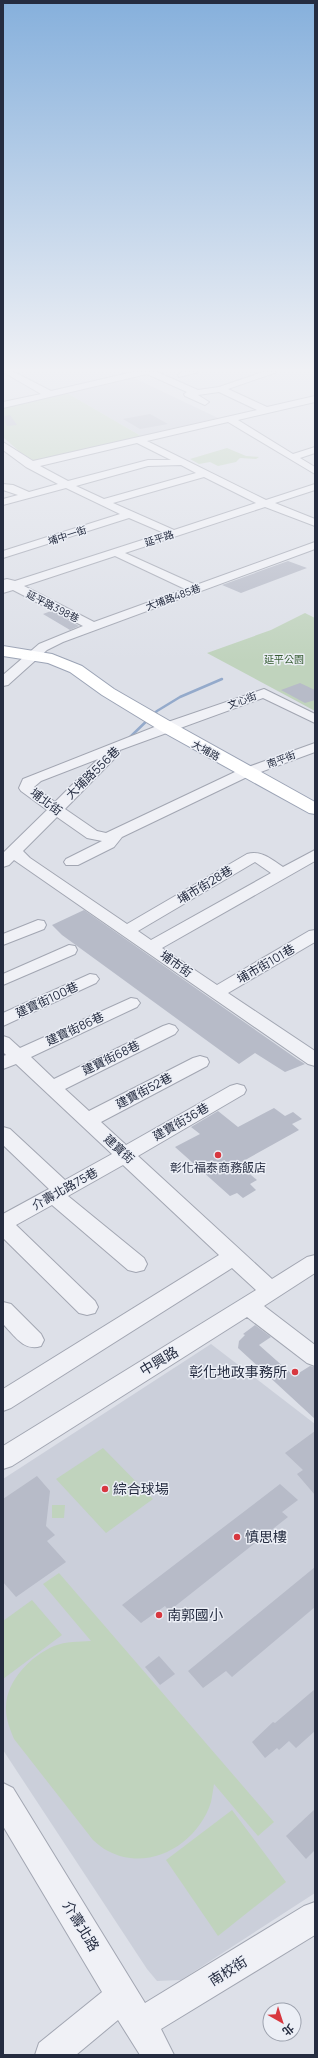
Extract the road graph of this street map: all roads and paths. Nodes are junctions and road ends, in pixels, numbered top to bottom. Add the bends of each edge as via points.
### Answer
1 (36, 468) edge
2 (130, 468) edge
3 (195, 468) edge
4 (205, 473) junction
5 (69, 485) junction
6 (3, 487) edge
7 (315, 487) edge
8 (29, 496) junction
9 (3, 502) edge
10 (105, 502) junction
11 (265, 503) junction
12 (131, 514) junction
13 (315, 523) edge
14 (173, 533) junction
15 (315, 545) edge
16 (117, 552) junction
17 (3, 555) edge
18 (3, 580) edge
19 (9, 587) edge
20 (195, 589) junction
21 (92, 626) junction
22 (3, 651) edge
23 (35, 655) junction
24 (3, 682) edge
25 (315, 719) edge
26 (167, 727) junction
27 (119, 746) junction
28 (315, 746) edge
29 (248, 772) junction
30 (315, 809) edge
31 (55, 810) junction
32 (115, 836) junction
33 (315, 855) edge
34 (9, 857) edge
35 (72, 862) dead end
36 (283, 874) junction
37 (38, 925) dead end
38 (127, 931) junction
39 (315, 935) edge
40 (3, 940) edge
41 (151, 947) junction
42 (69, 950) dead end
43 (90, 979) dead end
44 (3, 980) edge
45 (217, 992) junction
46 (131, 1003) dead end
47 (3, 1020) edge
48 (169, 1030) dead end
49 (3, 1042) edge
50 (11, 1059) edge
51 (315, 1060) edge
52 (200, 1062) dead end
53 (53, 1087) junction
54 (237, 1090) dead end
55 (88, 1120) junction
56 (3, 1134) edge
57 (126, 1155) junction
58 (58, 1193) junction
59 (5, 1219) edge
60 (234, 1256) junction
61 (315, 1263) edge
62 (136, 1264) dead end
63 (270, 1291) junction
64 (248, 1306) junction
65 (87, 1307) dead end
66 (3, 1310) edge
67 (33, 1340) dead end
68 (315, 1357) edge
69 (3, 1401) edge
70 (3, 1459) edge
71 (3, 1798) edge
72 (315, 1917) edge
73 (123, 1995) junction
74 (140, 2024) junction
75 (50, 2055) edge
76 (158, 2055) edge

1 - 5 street
2 - 5 street
3 - 4 street
4 - 10 street
4 - 11 street
5 - 8 street
5 - 10 street
6 - 8 street
7 - 11 street, 延平路
8 - 9 street
10 - 12 street
11 - 13 street
11 - 14 street, 延平路
12 - 14 street
12 - 17 street, 埔中一街
14 - 16 street, 延平路
15 - 20 street, 大埔路485巷
16 - 19 street, 延平路
16 - 20 street
18 - 19 street, 延平路398巷
19 - 21 street, 延平路398巷
20 - 21 street, 大埔路485巷
21 - 23 street, 大埔路485巷 via 43,647
22 - 23 main road, 大埔路
23 - 24 street, 大埔路485巷
23 - 26 main road, 大埔路 via 76,669
25 - 26 street, 文心街 via 264,693
26 - 27 street, 大埔路556巷
26 - 29 main road, 大埔路
27 - 31 street, 大埔路556巷
27 - 31 street, 埔北街 via 28,782 26,788 29,792
28 - 29 street, 南平街
29 - 30 main road, 大埔路
29 - 32 street, 埔北街
31 - 32 street, 埔北街 via 92,835
31 - 34 street, 大埔路556巷
32 - 35 street, 埔北街 via 109,844
33 - 36 street, 埔市街
34 - 38 street via 24,861
36 - 38 street, 埔市街28巷 via 259,858 252,857
36 - 41 street, 埔市街
37 - 40 street
38 - 41 street
39 - 45 street, 埔市街101巷
41 - 45 street, 埔市街
42 - 44 street
43 - 47 street, 建寶街100巷
45 - 51 street, 埔市街
46 - 50 street, 建寶街86巷
48 - 53 street, 建寶街68巷
49 - 50 street, 建寶街
50 - 53 street, 建寶街
52 - 55 street, 建寶街52巷
53 - 55 street, 建寶街
54 - 57 street, 建寶街36巷
55 - 57 street, 建寶街
56 - 58 street
57 - 58 street, 介壽北路75巷
57 - 60 street, 建寶街
58 - 59 street, 介壽北路75巷
58 - 62 street
59 - 65 street
60 - 63 street, 建寶街
60 - 69 street
61 - 63 street, 中興路
63 - 64 street, 中興路
64 - 68 street
64 - 70 street, 中興路
66 - 67 street
71 - 73 street, 介壽北路
72 - 74 street, 南校街
73 - 74 street, 介壽北路
73 - 75 street
74 - 76 street, 介壽北路

